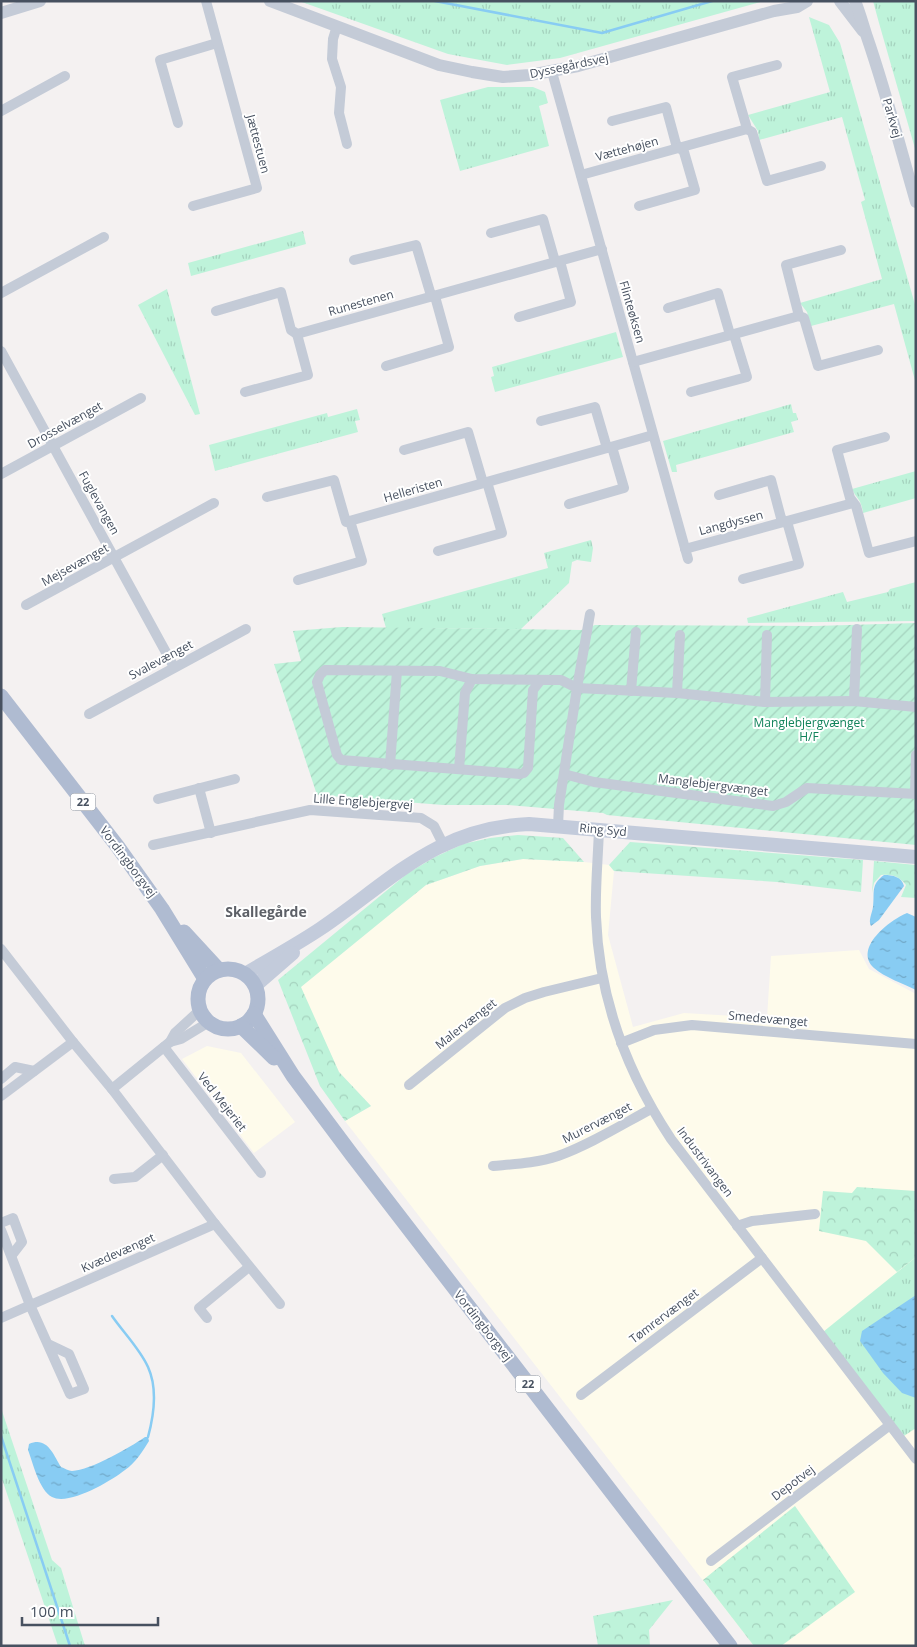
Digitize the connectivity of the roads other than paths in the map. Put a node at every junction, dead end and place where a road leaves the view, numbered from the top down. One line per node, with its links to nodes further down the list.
1 (40, 1): 9 (street)
2 (206, 1): 12 (street, Jættestuen)
3 (270, 1): 10 (street, Dyssegårdsvej)
4 (792, 1): 8 (street, Dyssegårdsvej)
5 (807, 1): 8 (street, Dyssegårdsvej)
6 (840, 1): 11 (street, Parkvej)
7 (855, 1): 11 (street, Parkvej)
8 (774, 11): 14 (street, Dyssegårdsvej)
9 (1, 13)
10 (337, 26): 14 (street, Dyssegårdsvej); 20 (street)
11 (866, 35): 24 (street, Parkvej)
12 (217, 44): 18 (street); 25 (street, Jættestuen)
13 (777, 65): 19 (street)
14 (552, 72): 23 (street, Flinteøksen)
15 (65, 76): 16 (street)
16 (1, 111)
17 (612, 121): 21 (street, Vættehøjen)
18 (178, 123)
19 (747, 129): 21 (street, Vættehøjen); 22 (street)
20 (347, 144)
21 (681, 148): 23 (street, Vættehøjen); 26 (street, Vættehøjen)
22 (821, 166)
23 (581, 175): 29 (street, Flinteøksen)
24 (916, 202)
25 (193, 206)
26 (639, 206)
27 (491, 233): 32 (street)
28 (104, 238): 33 (street)
29 (602, 249): 32 (street, Runestenen); 43 (street, Flinteøksen)
30 (841, 250): 37 (street)
31 (354, 260): 34 (street)
32 (557, 261): 34 (street, Runestenen); 38 (street)
33 (1, 293)
34 (433, 296): 39 (street, Runestenen); 44 (street)
35 (668, 308): 40 (street)
36 (216, 311): 39 (street)
37 (799, 316): 40 (street); 41 (street)
38 (519, 317)
39 (297, 334): 45 (street)
40 (733, 334): 43 (street); 46 (street)
41 (878, 350)
42 (1, 351): 51 (street, Fuglevangen)
43 (634, 362): 49 (street, Flinteøksen)
44 (386, 366)
45 (245, 392)
46 (692, 392)
47 (140, 398): 51 (street, Drosselvænget)
48 (541, 421): 52 (street)
49 (653, 435): 52 (street, Helleristen); 65 (street, Flinteøksen)
50 (885, 437): 59 (street)
51 (54, 447): 54 (street, Drosselvænget); 66 (street, Fuglevangen)
52 (610, 447): 55 (street, Helleristen); 60 (street)
53 (404, 450): 55 (street)
54 (1, 474)
55 (485, 483): 61 (street, Helleristen); 64 (street)
56 (719, 495): 62 (street, Langdyssen)
57 (267, 497): 61 (street)
58 (214, 503): 66 (street, Mejsevænget)
59 (853, 503): 62 (street, Langdyssen); 63 (street)
60 (569, 504)
61 (350, 521): 68 (street)
62 (784, 522): 65 (street, Langdyssen); 67 (street, Langdyssen)
63 (916, 541)
64 (438, 551)
65 (686, 554)
66 (114, 557): 69 (street, Mejsevænget); 76 (street, Fuglevangen)
67 (743, 579)
68 (298, 580)
69 (26, 605)
70 (590, 614): 80 (street)
71 (246, 629): 76 (street, Svalevænget)
72 (857, 629): 84 (street)
73 (636, 632): 81 (street)
74 (680, 635): 82 (street)
75 (767, 635): 85 (street)
76 (174, 667): 87 (street, Svalevænget)
77 (397, 671): 78 (street); 89 (street); 89 (street)
78 (472, 679): 79 (street); 90 (street)
79 (541, 680): 80 (street); 90 (street)
80 (577, 688): 81 (street); 91 (street)
81 (632, 691): 82 (street)
82 (677, 693): 85 (street)
83 (1, 696): 102 (main road, Vordingborgvej / 22)
84 (854, 701): 85 (street); 86 (street)
85 (765, 702)
86 (916, 707)
87 (89, 714)
88 (916, 756): 94 (street, Manglebjergvænget)
89 (390, 765): 90 (street)
90 (459, 769)
91 (564, 774): 94 (street, Manglebjergvænget); 96 (street)
92 (235, 778): 93 (street)
93 (199, 788): 95 (street); 98 (street)
94 (915, 794)
95 (158, 799)
96 (558, 826): 97 (main road, Ring Syd); 99 (main road, Ring Syd)
97 (599, 829): 101 (main road, Ring Syd); 107 (street, Industrivangen)
98 (211, 833): 99 (street, Lille Englebjergvej); 100 (street, Lille Englebjergvej)
99 (443, 844): 103 (main road, Ring Syd)
100 (153, 845)
101 (916, 857)
102 (162, 909): 105 (main road, Vordingborgvej / 22); 108 (main road, Vordingborgvej / 22)
103 (319, 929): 106 (main road, Ring Syd); 109 (main road, Ring Syd)
104 (1, 949): 113 (street)
105 (219, 970): 106 (main road); 108 (main road)
106 (245, 974): 109 (main road)
107 (602, 978): 114 (street, Industrivangen); 120 (street, Malervænget)
108 (205, 979): 111 (main road)
109 (255, 986): 110 (main road)
110 (254, 1014): 112 (main road); 118 (main road, Vordingborgvej / 22)
111 (204, 1016): 112 (main road); 115 (street); 115 (street)
112 (241, 1026): 118 (main road, Vordingborgvej / 22)
113 (73, 1042): 117 (street); 121 (street)
114 (621, 1043): 116 (street, Smedevænget); 123 (street, Industrivangen)
115 (167, 1044): 121 (street); 126 (street, Ved Mejeriet)
116 (916, 1044)
117 (34, 1071): 119 (street); 122 (street)
118 (293, 1076): 145 (main road, Vordingborgvej / 22)
119 (1, 1079)
120 (409, 1085)
121 (112, 1089): 124 (street)
122 (1, 1096)
123 (651, 1109): 125 (street, Murervænget); 131 (street, Industrivangen)
124 (162, 1156): 127 (street); 130 (street)
125 (494, 1166)
126 (261, 1173)
127 (114, 1179)
128 (815, 1214): 131 (street)
129 (1, 1223): 133 (street)
130 (215, 1224): 135 (street); 137 (street, Kvædevænget)
131 (737, 1226): 134 (street, Industrivangen)
132 (1, 1230): 133 (street)
133 (12, 1255): 137 (street)
134 (762, 1258): 141 (street, Tømrervænget); 142 (street, Industrivangen)
135 (249, 1267): 136 (street); 139 (street)
136 (280, 1304)
137 (30, 1305): 138 (street, Kvædevænget); 140 (street)
138 (1, 1318)
139 (206, 1318)
140 (48, 1344): 140 (street)
141 (581, 1394)
142 (890, 1425): 143 (street, Industrivangen); 144 (street, Depotvej)
143 (916, 1459)
144 (711, 1561)
145 (730, 1646)

